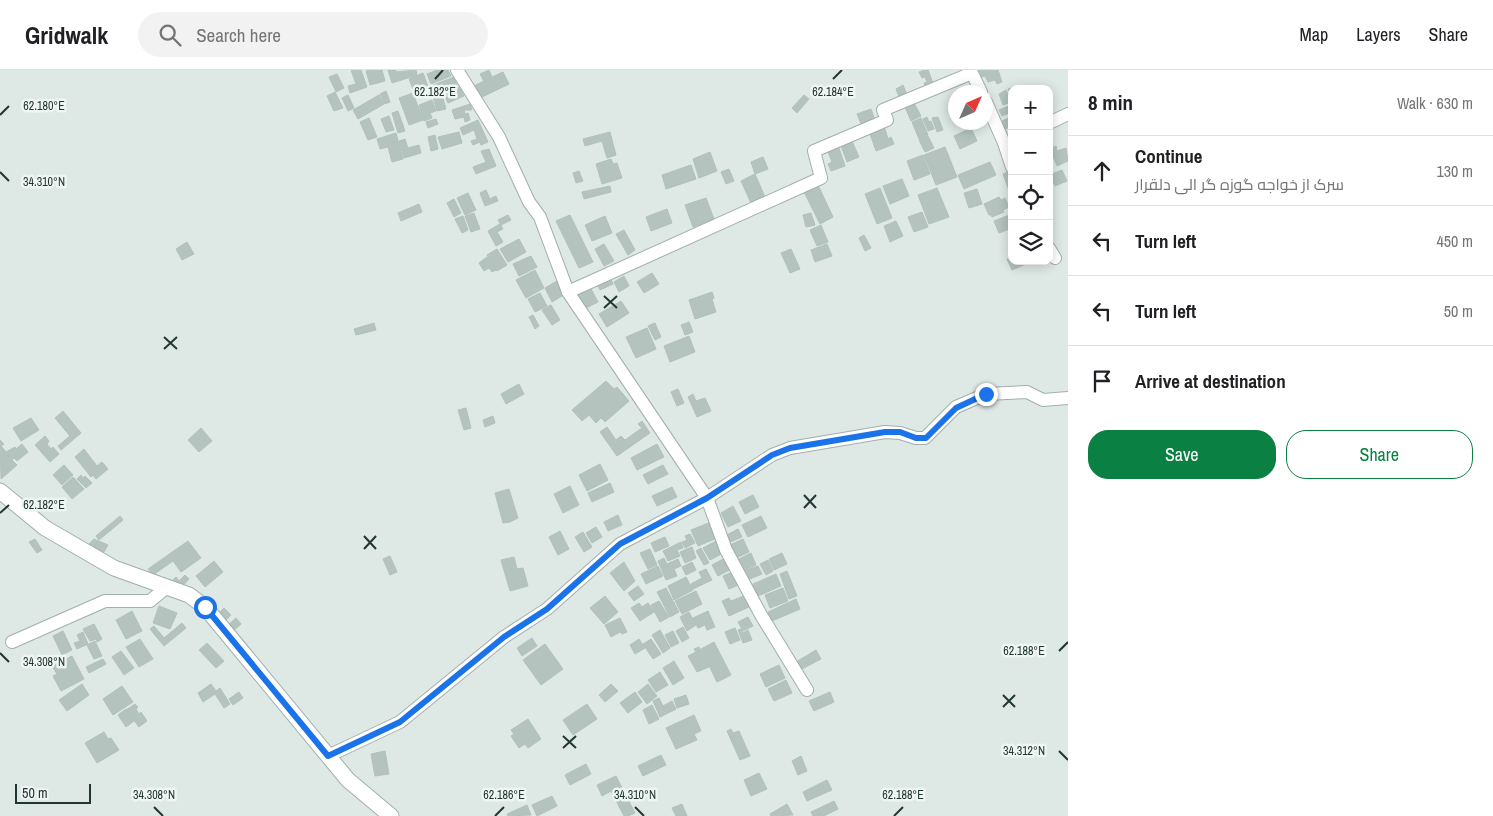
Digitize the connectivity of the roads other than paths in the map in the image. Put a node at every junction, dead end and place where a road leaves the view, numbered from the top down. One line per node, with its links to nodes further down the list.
1 (456, 70): 7 (street)
2 (978, 85): 7 (street)
3 (993, 114): 6 (street)
4 (1068, 114): 5 (street)
5 (1053, 120)
6 (1008, 141)
7 (568, 292): 10 (street)
8 (1068, 398): 10 (street)
9 (0, 491): 11 (street)
10 (707, 498): 13 (street); 14 (street)
11 (168, 587): 12 (street); 14 (street)
12 (12, 642)
13 (806, 690)
14 (328, 756): 15 (street)
15 (391, 816)

